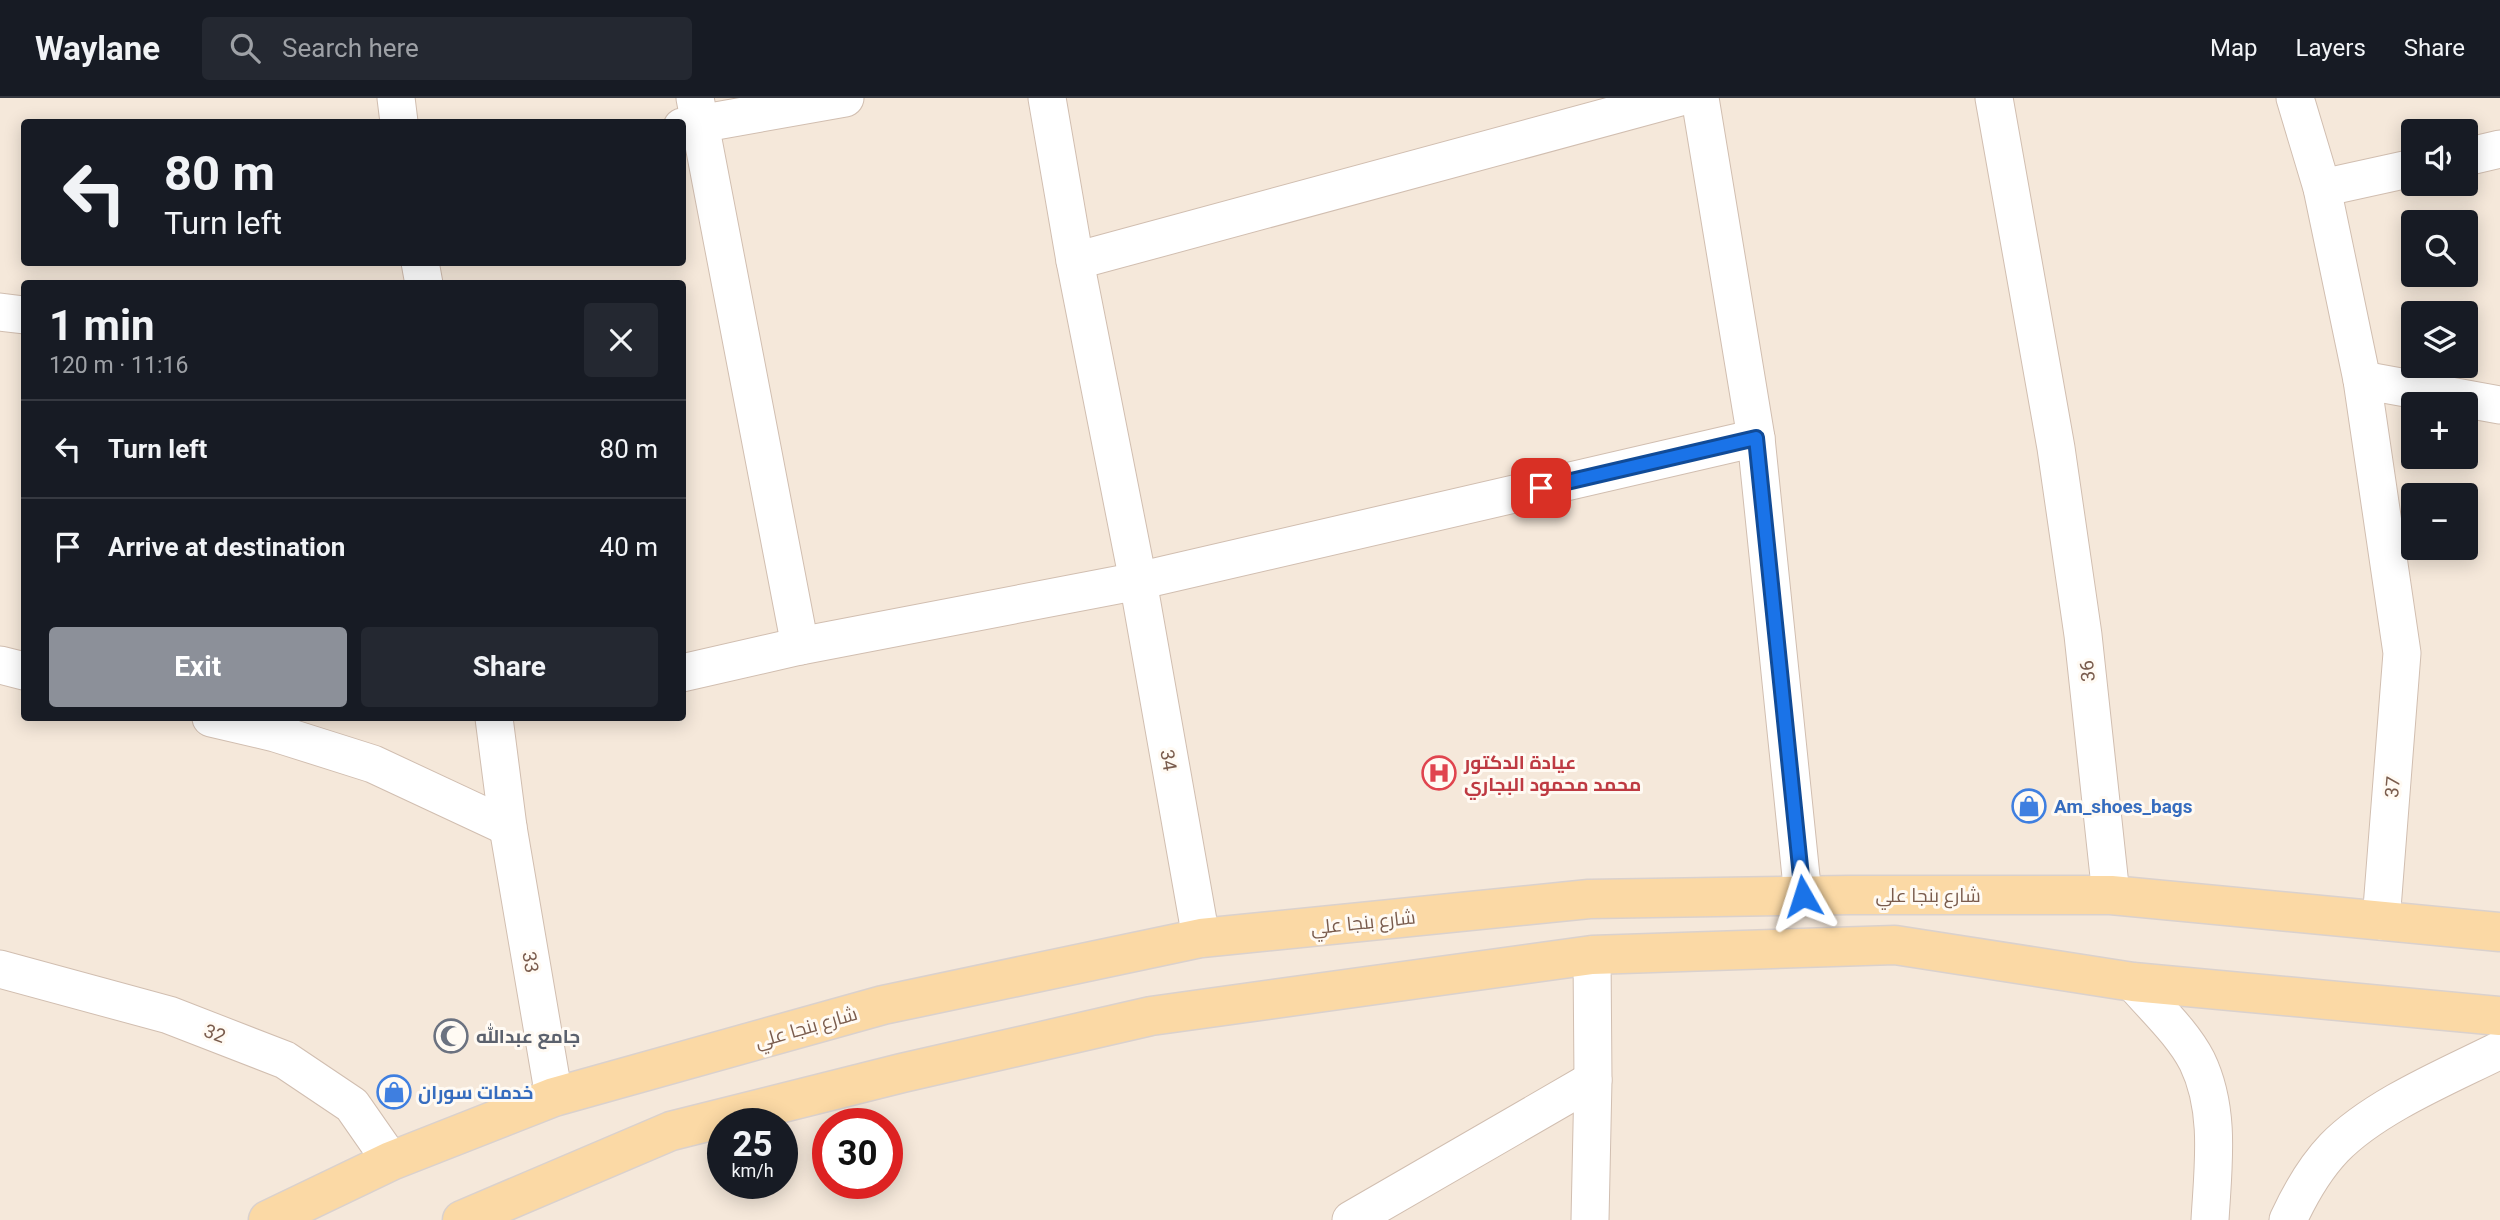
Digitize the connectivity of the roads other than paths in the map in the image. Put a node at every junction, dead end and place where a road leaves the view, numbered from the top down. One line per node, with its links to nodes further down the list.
1 (396, 98): 9 (street)
2 (845, 98): 8 (street)
3 (1047, 98): 14 (street, 34)
4 (1677, 98): 14 (street)
5 (1700, 98): 19 (street)
6 (1994, 98): 28 (street, 36)
7 (2295, 98): 13 (street, 37)
8 (693, 117): 21 (street)
9 (399, 119)
10 (2500, 149): 11 (street)
11 (2478, 154)
12 (2401, 171): 13 (street)
13 (2322, 188): 17 (street, 37)
14 (1075, 261): 20 (street, 34)
15 (0, 312): 16 (street)
16 (21, 315)
17 (2362, 380): 18 (street); 30 (street, 37)
18 (2500, 405)
19 (1756, 438): 20 (street); 29 (street)
20 (1138, 582): 21 (street); 32 (street, 34)
21 (800, 646): 24 (street)
22 (0, 665): 23 (street)
23 (21, 670)
24 (686, 672)
25 (224, 721): 27 (street)
26 (494, 721): 27 (street, 33)
27 (508, 827): 39 (street, 33)
28 (2111, 895): 29 (main road, شارع بنجا علي); 30 (main road, شارع بنجا علي)
29 (1803, 896): 32 (main road, شارع بنجا علي)
30 (2381, 921): 31 (main road, شارع بنجا علي)
31 (2500, 932)
32 (1201, 938): 39 (main road, شارع بنجا علي)
33 (1592, 955): 35 (main road); 38 (street); 42 (main road)
34 (0, 969): 40 (street, 32)
35 (2133, 982): 36 (main road); 45 (street)
36 (2500, 1016)
37 (2500, 1050): 46 (street)
38 (1593, 1080): 43 (street); 44 (street)
39 (554, 1097): 40 (main road, شارع بنجا علي)
40 (391, 1161): 41 (main road, شارع بنجا علي)
41 (268, 1220)
42 (462, 1220)
43 (1351, 1220)
44 (1590, 1220)
45 (2210, 1220)
46 (2288, 1220)

